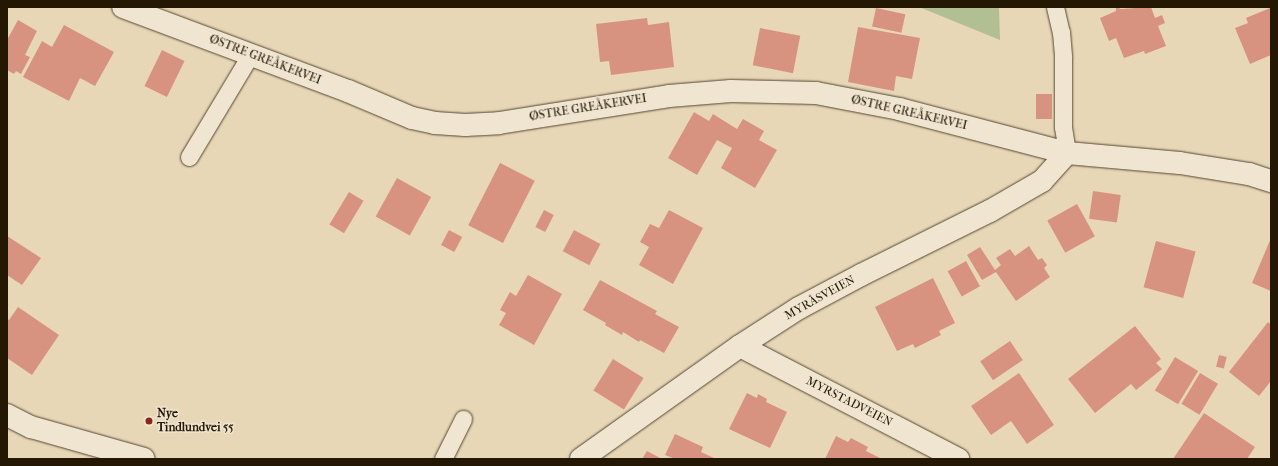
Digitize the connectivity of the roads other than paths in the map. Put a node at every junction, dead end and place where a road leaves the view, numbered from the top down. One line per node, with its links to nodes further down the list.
1 (123, 7): 3 (street, ØSTRE GREÅKERVEI)
2 (1055, 7): 4 (lane)
3 (251, 54): 4 (street, ØSTRE GREÅKERVEI); 5 (lane)
4 (1067, 154): 6 (street, ØSTRE GREÅKERVEI); 7 (street, MYRÅSVEIEN)
5 (189, 157)
6 (1271, 181)
7 (740, 346): 13 (street, MYRÅSVEIEN); 14 (street, MYRSTADVEIEN)
8 (7, 415): 10 (street)
9 (463, 419): 12 (lane)
10 (97, 453): 11 (street)
11 (144, 459)
12 (443, 459)
13 (581, 459)
14 (958, 459)

